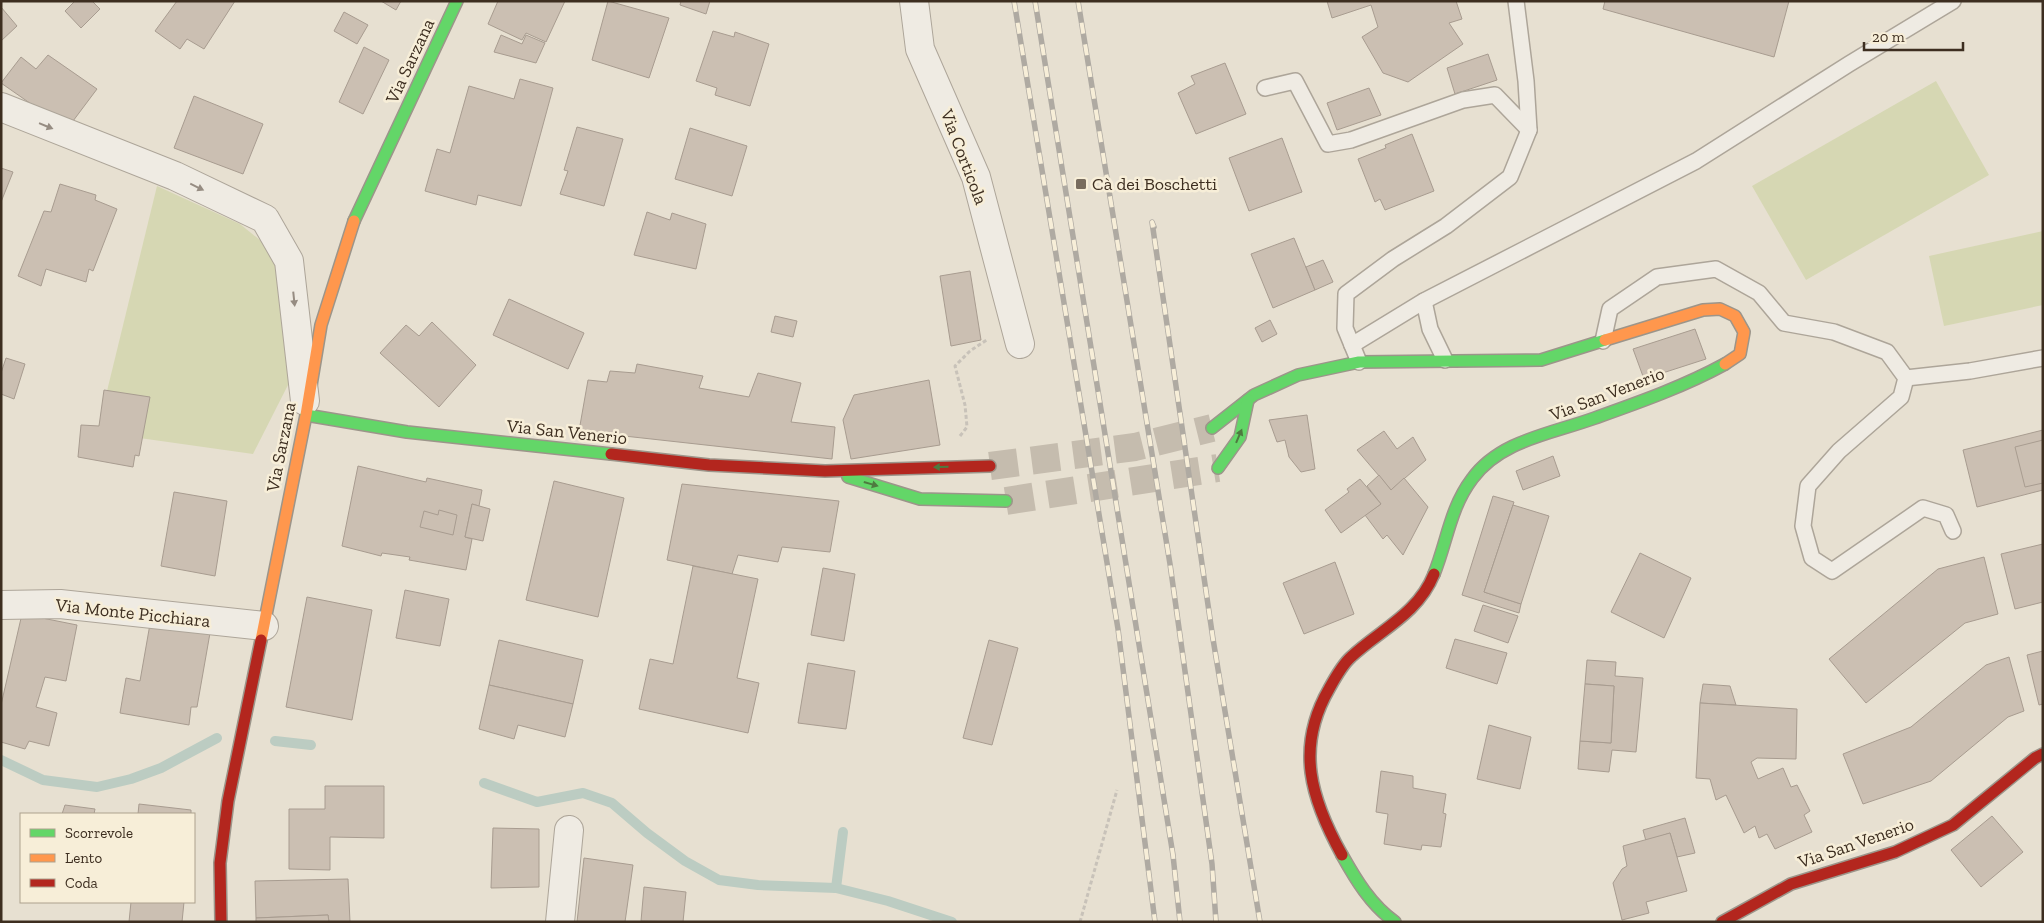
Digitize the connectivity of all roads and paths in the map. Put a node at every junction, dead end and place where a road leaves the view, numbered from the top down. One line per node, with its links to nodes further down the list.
1 (457, 1): 17 (street, Via Sarzana)
2 (914, 1): 9 (street, Via Corticola)
3 (1516, 1): 7 (lane)
4 (1953, 1): 8 (lane)
5 (1266, 88): 7 (lane)
6 (1, 107): 17 (street, one-way to 17)
7 (1529, 130): 11 (lane)
8 (1424, 300): 11 (lane); 13 (lane)
9 (1018, 335): 20 (path)
10 (1603, 341): 13 (street, Via San Venerio); 15 (lane); 33 (street, Via San Venerio)
11 (1352, 346): 14 (lane)
12 (2043, 358): 15 (lane)
13 (1445, 360): 14 (street, Via San Venerio)
14 (1359, 362): 16 (street, Via San Venerio)
15 (1906, 378): 24 (lane)
16 (1248, 400): 18 (street, Via San Venerio); 21 (street, one-way to 16)
17 (306, 415): 22 (street, Via San Venerio); 26 (street, Via Sarzana)
18 (1212, 428)
19 (990, 466): 20 (street, Via San Venerio, one-way to 20)
20 (931, 468): 22 (street, Via San Venerio)
21 (1218, 468)
22 (824, 471): 23 (street, Via San Venerio, one-way to 23)
23 (1006, 501)
24 (1953, 531)
25 (1, 605): 26 (street, Via Monte Picchiara)
26 (264, 626): 30 (street, Via Sarzana)
27 (2043, 754): 34 (street, Via San Venerio)
28 (1117, 790): 32 (path)
29 (569, 830): 31 (street)
30 (221, 922)
31 (560, 922)
32 (1080, 922)
33 (1395, 922)
34 (1722, 922)

